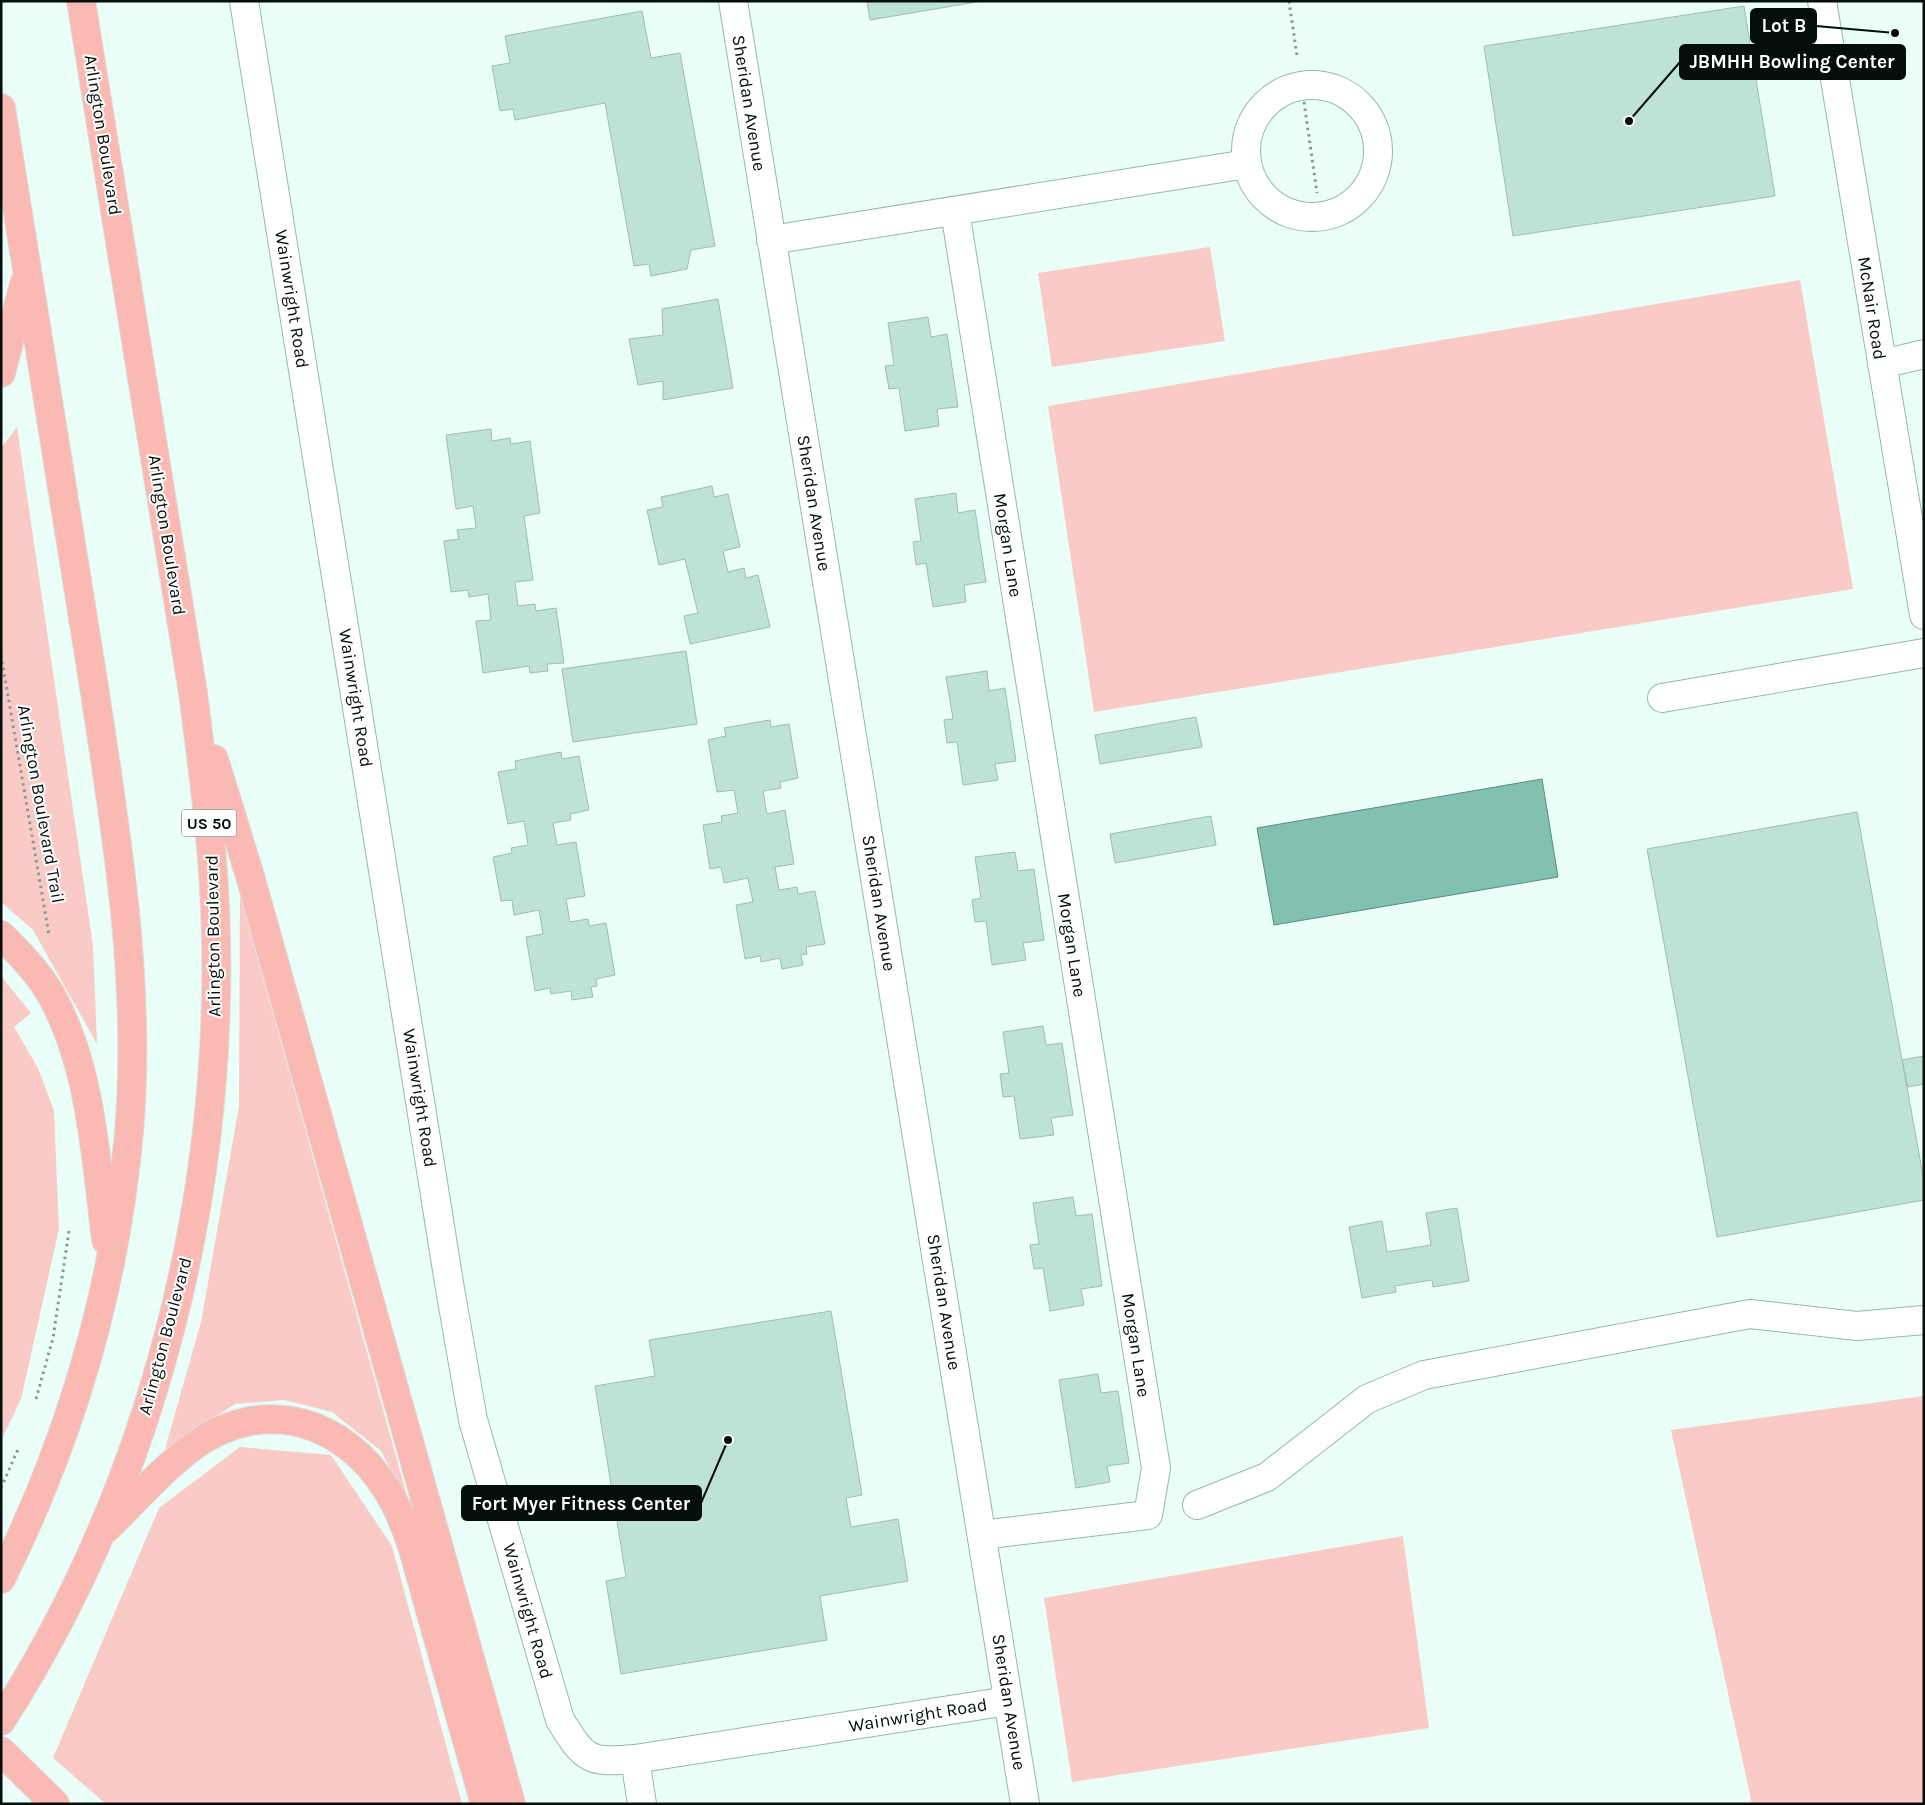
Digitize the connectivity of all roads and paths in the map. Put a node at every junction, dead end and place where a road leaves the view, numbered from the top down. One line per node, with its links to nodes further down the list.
1 (81, 1): 21 (highway, Arlington Boulevard / US 50)
2 (244, 1): 38 (street, Wainwright Road)
3 (733, 1): 12 (street, Sheridan Avenue)
4 (1289, 1): 6 (path)
5 (1822, 1): 15 (street, McNair Road)
6 (1298, 56)
7 (1304, 102): 10 (path)
8 (1, 108): 13 (highway)
9 (1247, 164): 9 (street); 11 (street)
10 (1317, 193)
11 (955, 210): 12 (street); 33 (street, Morgan Lane)
12 (771, 240): 33 (street, Sheridan Avenue)
13 (26, 272): 16 (highway); 26 (highway)
14 (1924, 354): 15 (street)
15 (1882, 364): 17 (street, McNair Road)
16 (1, 373)
17 (1918, 543): 18 (street, McNair Road)
18 (1924, 615)
19 (1924, 653): 22 (street)
20 (1, 655): 24 (path, Arlington Boulevard Trail)
21 (192, 693): 32 (highway, Arlington Boulevard / US 50); 41 (highway)
22 (1662, 698)
23 (1, 935): 26 (highway)
24 (50, 937)
25 (70, 1225): 28 (path)
26 (110, 1270): 34 (highway)
27 (1924, 1320): 31 (street)
28 (35, 1404)
29 (22, 1439): 30 (path)
30 (1, 1488)
31 (1197, 1505)
32 (100, 1534): 36 (highway, Arlington Boulevard / US 50); 40 (highway)
33 (982, 1535): 35 (street, Sheridan Avenue)
34 (1, 1579)
35 (1008, 1700): 38 (street, Wainwright Road); 43 (street, Sheridan Avenue)
36 (1, 1721)
37 (1, 1751): 39 (highway)
38 (635, 1759): 42 (street)
39 (56, 1804)
40 (485, 1804)
41 (511, 1804)
42 (642, 1804)
43 (1025, 1804)

